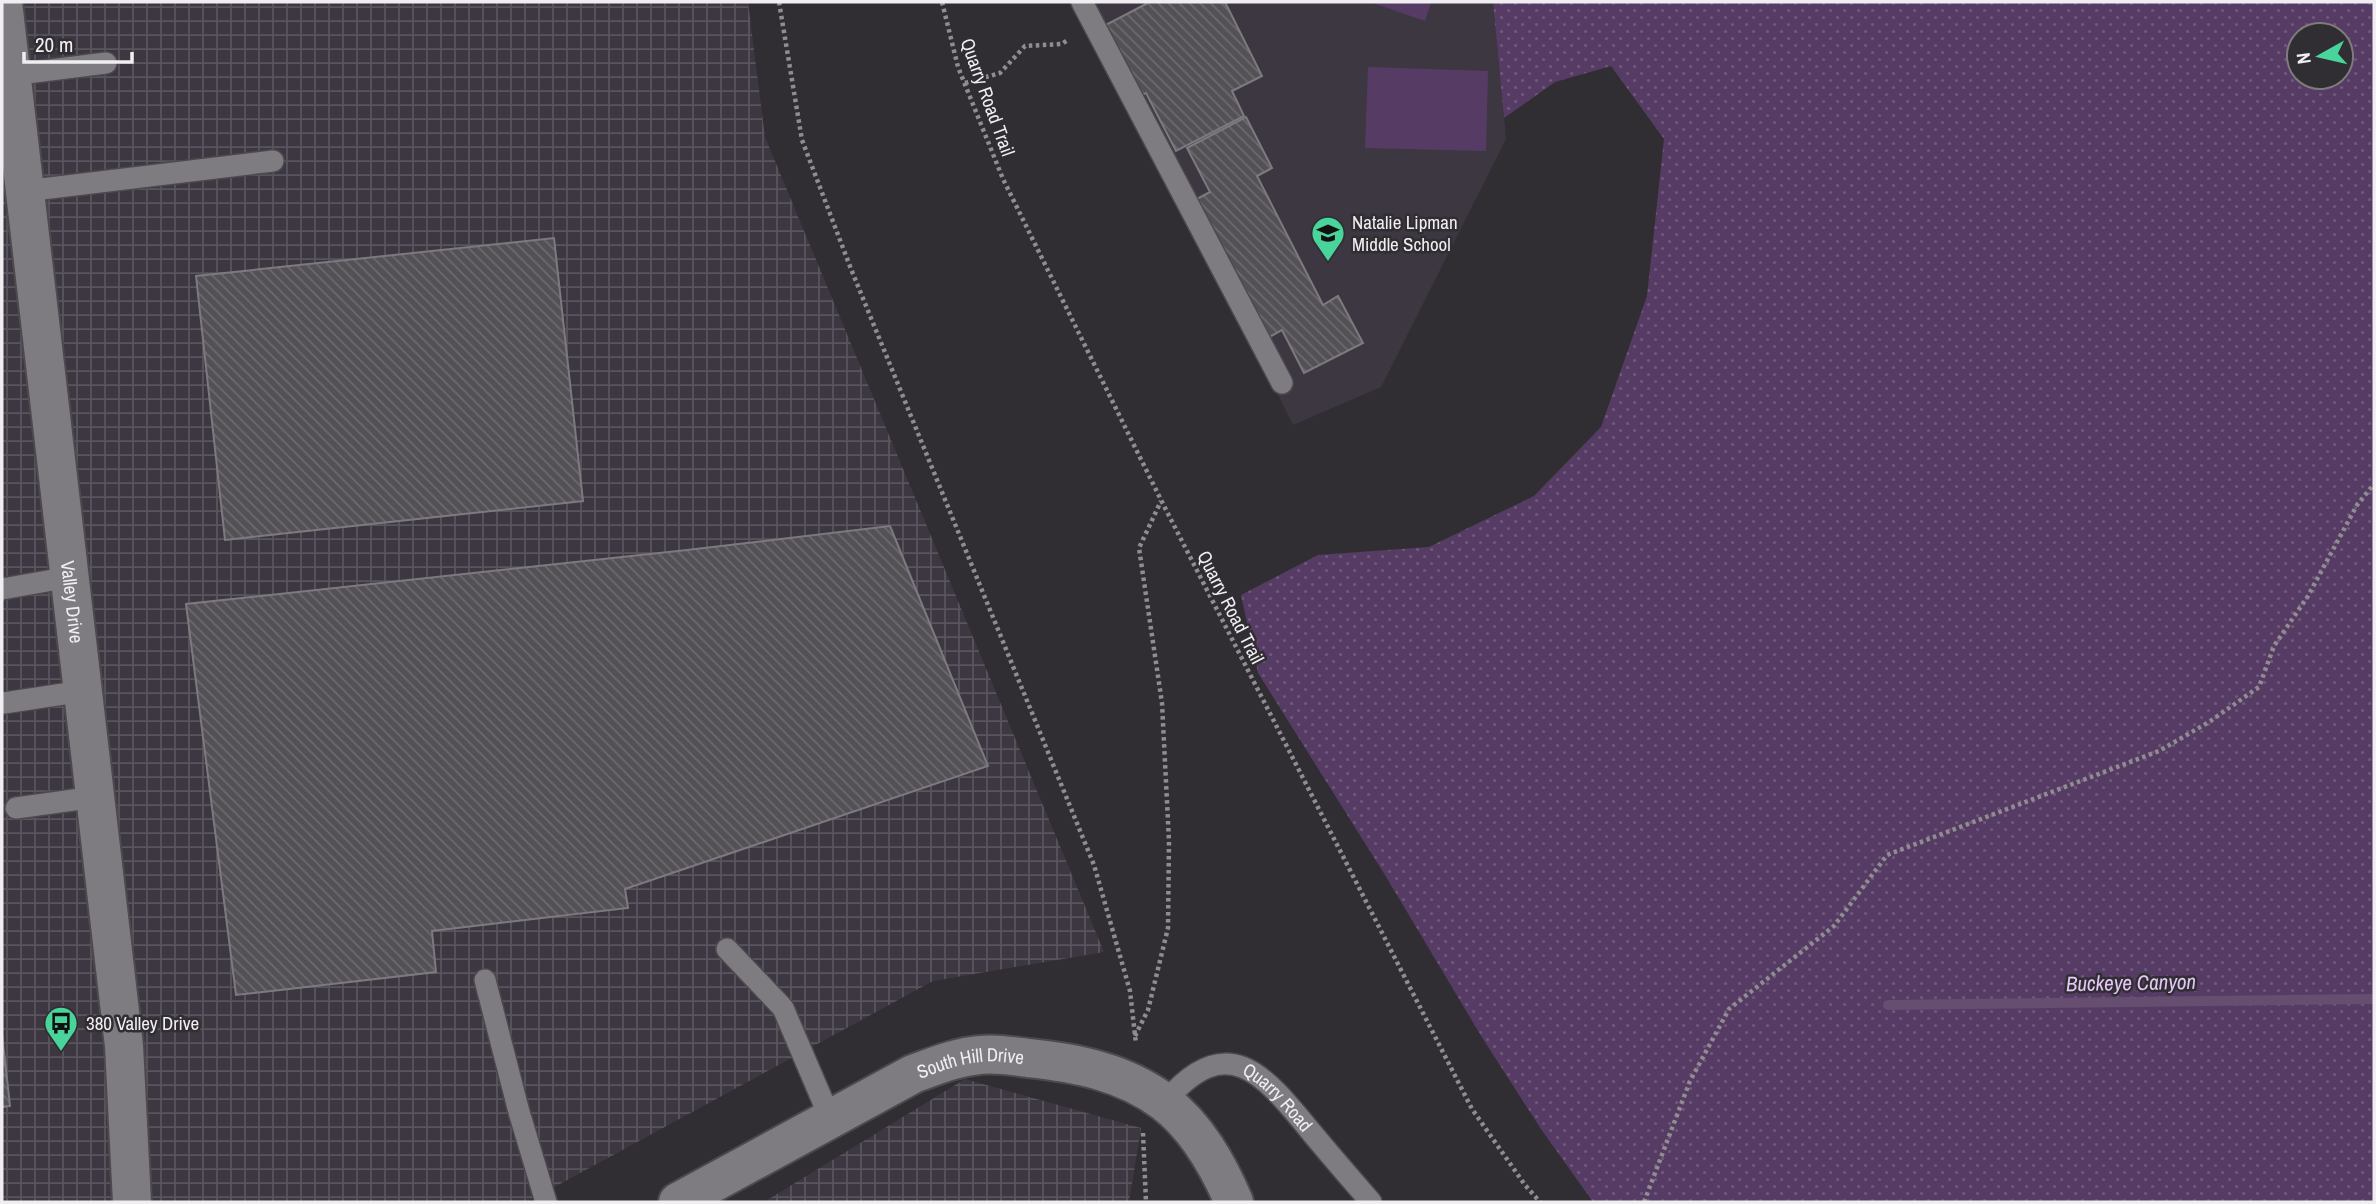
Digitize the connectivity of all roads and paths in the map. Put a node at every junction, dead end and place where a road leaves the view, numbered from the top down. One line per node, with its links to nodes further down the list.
1 (779, 2): 22 (path)
2 (942, 2): 8 (path, Quarry Road Trail)
3 (1082, 2): 5 (lane)
4 (3, 9): 7 (main road, Valley Drive)
5 (1094, 23): 8 (path); 11 (lane)
6 (106, 63): 7 (lane)
7 (12, 75): 10 (main road, Valley Drive)
8 (965, 83): 13 (path, Quarry Road Trail)
9 (273, 161): 10 (lane)
10 (25, 191): 14 (main road, Valley Drive)
11 (1282, 383)
12 (2374, 484): 32 (path)
13 (1161, 500): 22 (path); 31 (path, Quarry Road Trail)
14 (70, 578): 15 (lane); 16 (main road, Valley Drive)
15 (2, 589)
16 (83, 691): 17 (lane); 18 (main road, Valley Drive)
17 (4, 703)
18 (95, 797): 19 (lane); 25 (main road, Valley Drive)
19 (16, 808)
20 (727, 949): 24 (lane)
21 (485, 980): 26 (lane)
22 (1135, 1036): 23 (path); 23 (path)
23 (1140, 1088): 24 (main road, South Hill Drive); 28 (path); 29 (main road); 30 (lane, Quarry Road)
24 (830, 1118): 27 (main road, South Hill Drive)
25 (132, 1202)
26 (546, 1202)
27 (678, 1202)
28 (1146, 1202)
29 (1234, 1202)
30 (1371, 1202)
31 (1540, 1202)
32 (1644, 1202)

